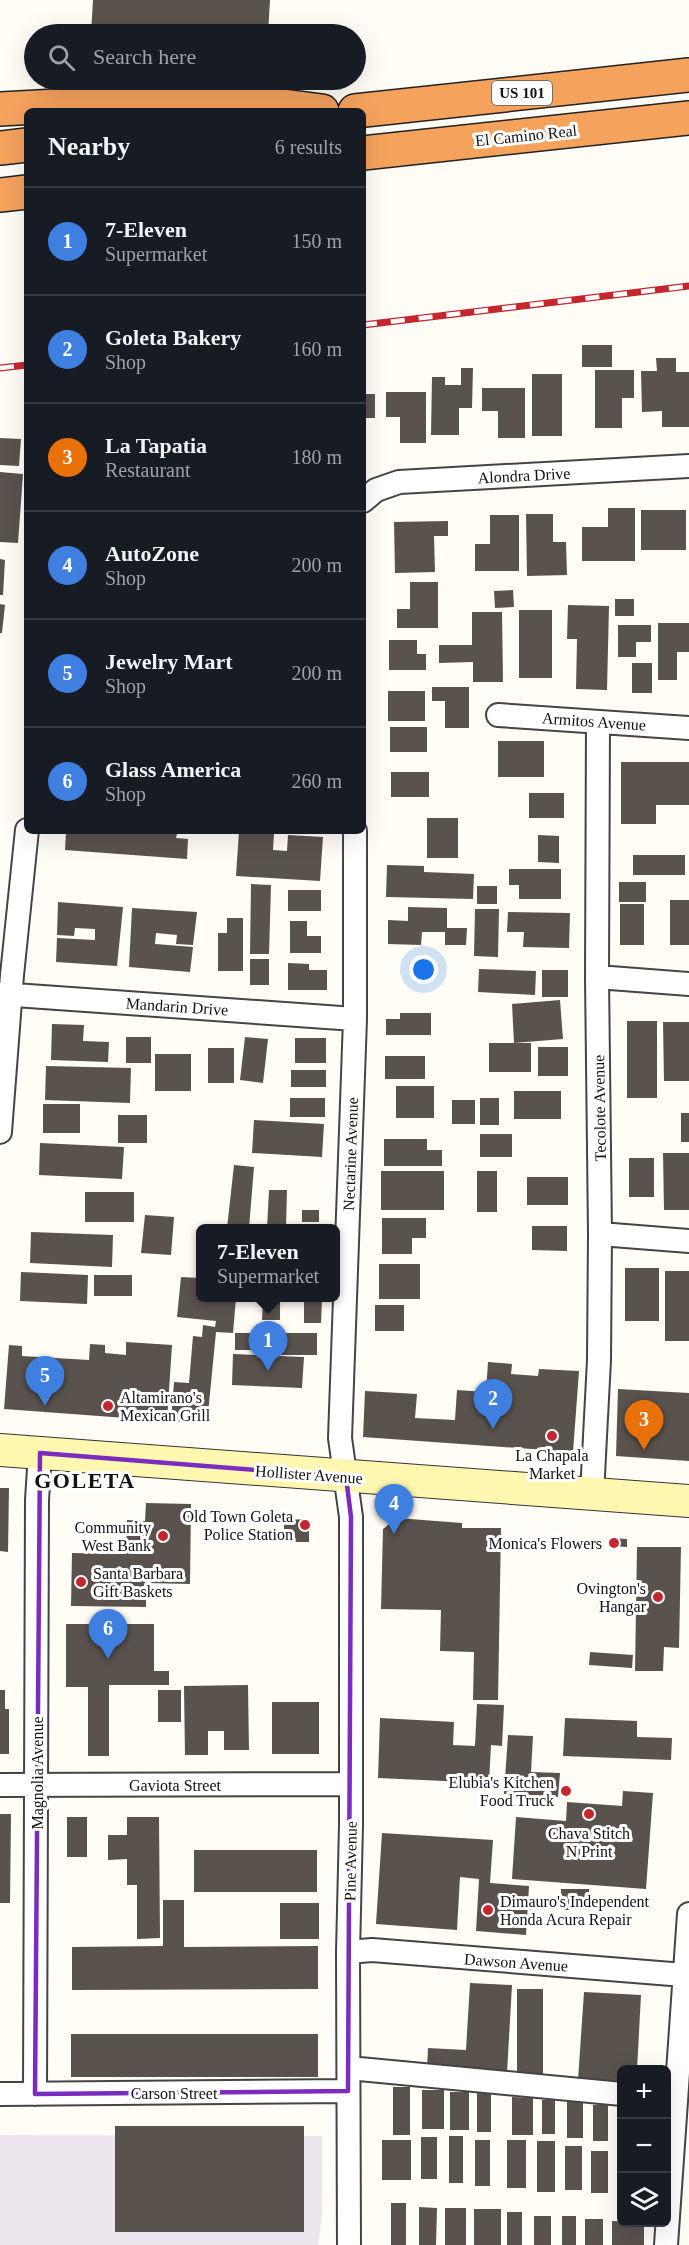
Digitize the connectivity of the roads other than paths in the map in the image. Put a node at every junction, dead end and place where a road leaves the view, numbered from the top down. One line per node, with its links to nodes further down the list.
1 (689, 75): 4 (highway, US 101)
2 (298, 108): 3 (highway)
3 (0, 109)
4 (366, 110)
5 (689, 118): 8 (highway, El Camino Real)
6 (24, 145): 7 (highway)
7 (0, 148)
8 (366, 153)
9 (24, 192): 10 (highway)
10 (0, 195)
11 (689, 466): 12 (street, Alondra Drive)
12 (366, 498)
13 (498, 715): 14 (street, Armitos Avenue)
14 (598, 722): 15 (street, Armitos Avenue); 18 (street, Tecolote Avenue)
15 (689, 728)
16 (26, 834): 20 (street)
17 (354, 834): 21 (street, Nectarine Avenue)
18 (597, 978): 19 (street); 23 (street, Tecolote Avenue)
19 (689, 984)
20 (6, 994): 21 (street, Mandarin Drive); 22 (street)
21 (354, 1019): 27 (street, Nectarine Avenue)
22 (0, 1132)
23 (600, 1234): 24 (street); 28 (street, Tecolote Avenue)
24 (689, 1241)
25 (0, 1450): 26 (main road, Hollister Avenue)
26 (40, 1453): 27 (main road, Hollister Avenue); 32 (street, Magnolia Avenue)
27 (346, 1477): 28 (main road, Hollister Avenue); 30 (street, Pine Avenue)
28 (592, 1494): 29 (main road, Hollister Avenue)
29 (689, 1502)
30 (350, 1784): 32 (street, Gaviota Street); 34 (street, Pine Avenue)
31 (0, 1785): 32 (street, Gaviota Street)
32 (37, 1785): 39 (street, Magnolia Avenue)
33 (689, 1914): 35 (street)
34 (348, 1953): 35 (street, Dawson Avenue); 36 (street, Pine Avenue)
35 (684, 1975): 41 (street)
36 (349, 2068): 37 (street, Pine Avenue); 40 (street)
37 (348, 2091): 39 (street, Carson Street); 43 (street, Pine Avenue)
38 (0, 2094): 39 (street, Carson Street)
39 (35, 2094)
40 (617, 2094)
41 (671, 2098)
42 (670, 2119): 44 (street)
43 (349, 2245)
44 (666, 2245)

